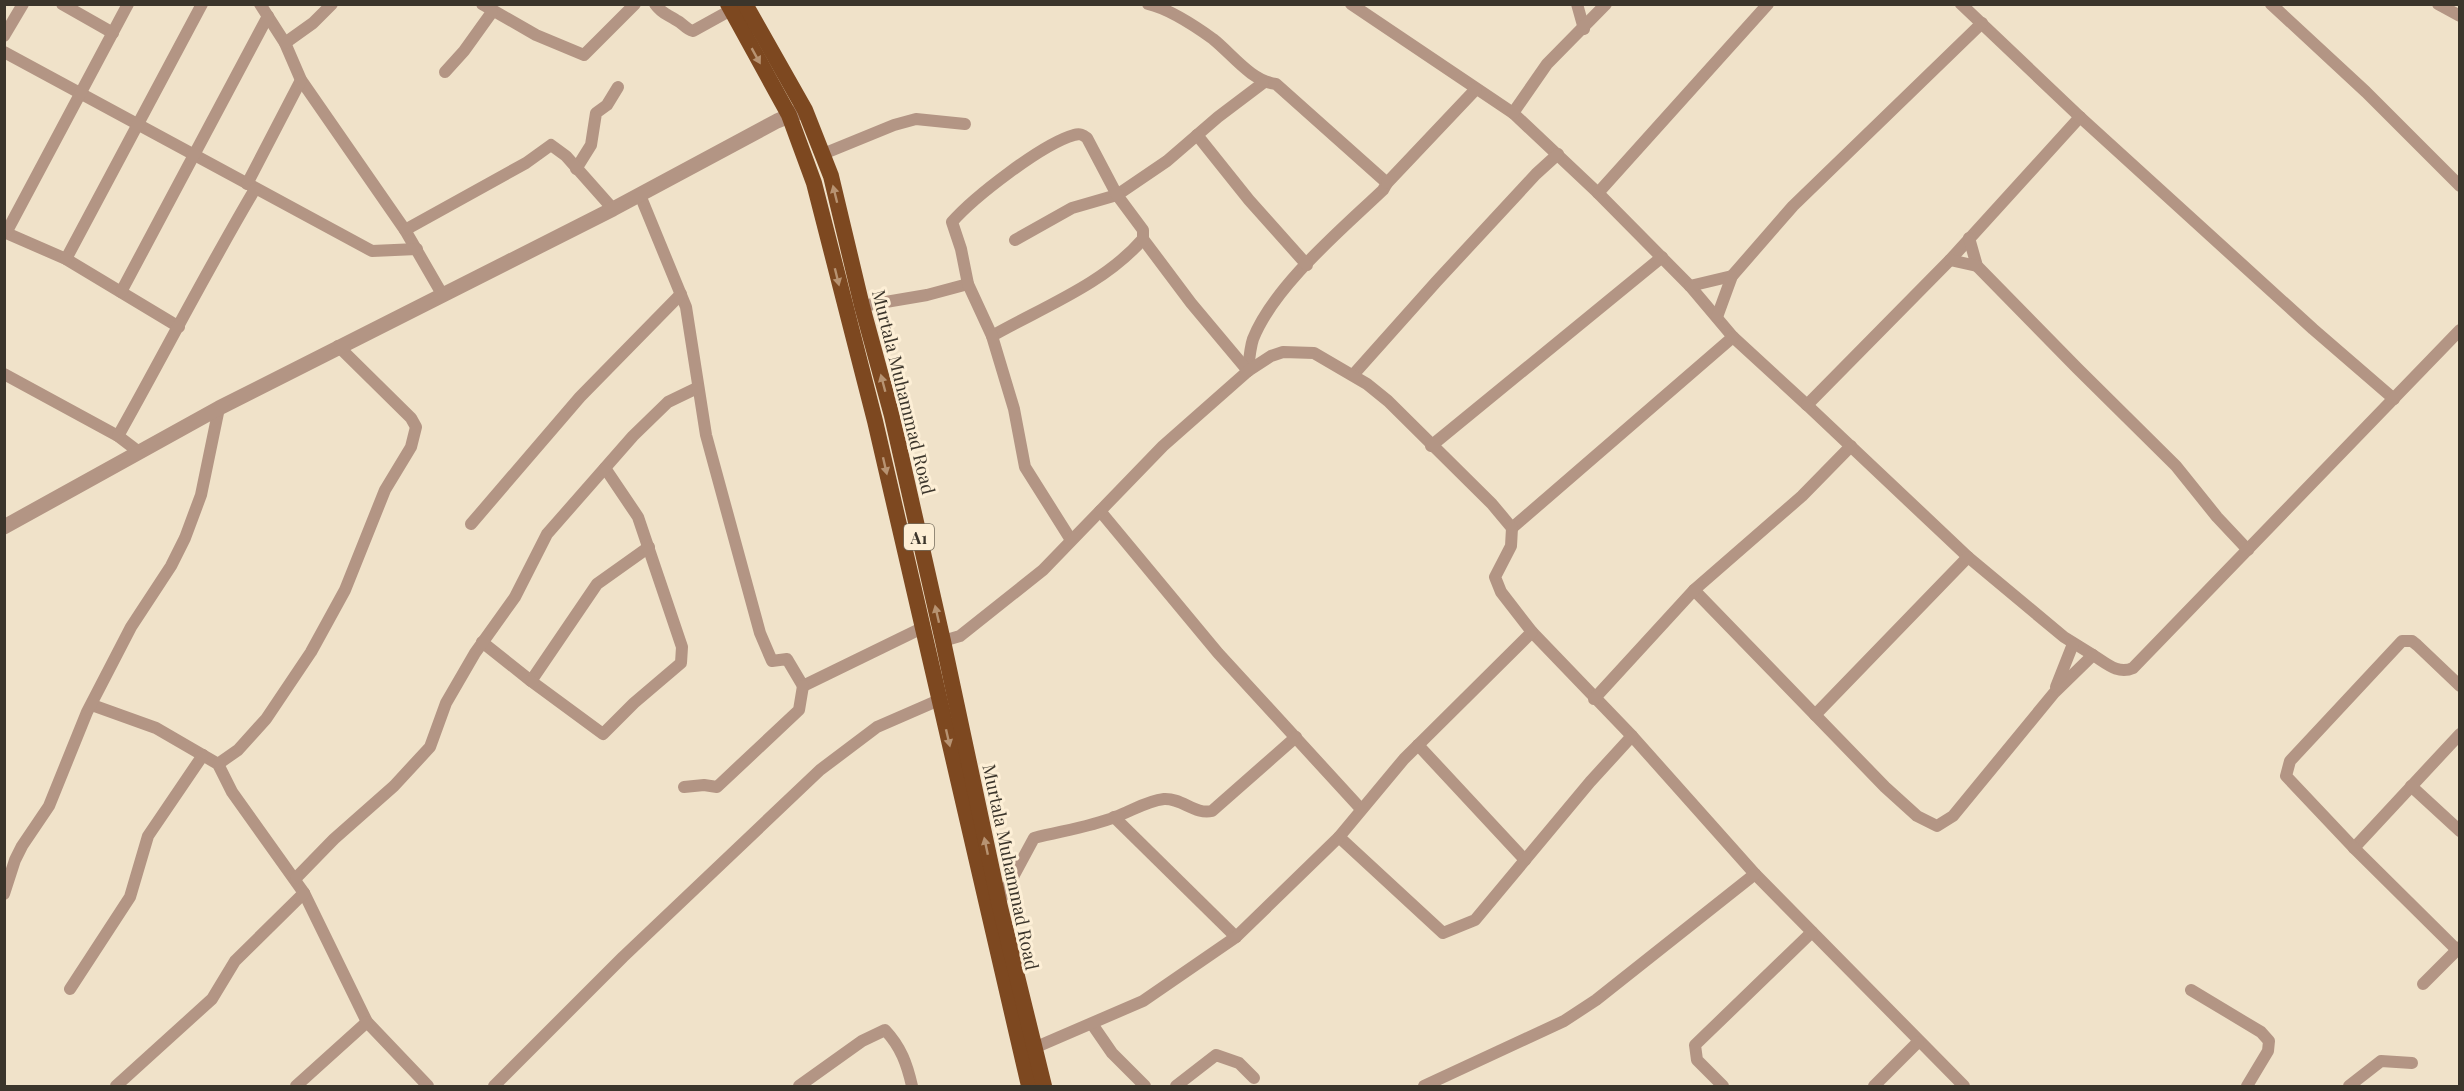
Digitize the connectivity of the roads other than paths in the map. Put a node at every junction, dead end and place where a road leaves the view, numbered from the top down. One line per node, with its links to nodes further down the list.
1 (23, 4): 25 (street)
2 (62, 4): 24 (street)
3 (128, 4): 24 (street)
4 (202, 4): 37 (street)
5 (260, 4): 20 (street)
6 (332, 4): 26 (street)
7 (482, 4): 19 (street)
8 (635, 4): 19 (street)
9 (655, 4): 18 (street)
10 (1148, 4): 30 (street)
11 (1351, 4): 32 (street)
12 (1577, 4): 23 (street)
13 (1606, 4): 23 (street)
14 (1768, 4): 47 (street)
15 (1961, 4): 22 (street)
16 (2271, 4): 45 (street)
17 (2438, 4): 21 (street)
18 (734, 6): 34 (highway, Murtala Muhammad Road / A1)
19 (492, 12): 28 (street)
20 (268, 16): 26 (street); 40 (street)
21 (2460, 16)
22 (1982, 23): 36 (street); 62 (street)
23 (1584, 29): 35 (street)
24 (113, 33): 33 (street)
25 (4, 36)
26 (285, 43): 29 (street)
27 (4, 52): 33 (street)
28 (445, 72)
29 (301, 80): 46 (street); 51 (street)
30 (1263, 82): 39 (street); 44 (street)
31 (618, 87): 43 (street)
32 (1476, 89): 35 (street); 44 (street)
33 (80, 94): 37 (street); 52 (street)
34 (797, 113): 41 (highway, Murtala Muhammad Road / A1); 48 (street); 83 (highway, Murtala Muhammad Road / A1, one-way to 83)
35 (1513, 113): 42 (street)
36 (2080, 117): 54 (street); 79 (street)
37 (137, 124): 40 (street); 58 (street)
38 (965, 124): 41 (street)
39 (1197, 135): 49 (street); 60 (street)
40 (195, 154): 46 (street); 65 (street)
41 (823, 154): 68 (highway, Murtala Muhammad Road / A1, one-way to 41)
42 (1558, 154): 47 (street); 77 (street)
43 (576, 169): 50 (street); 51 (street)
44 (1387, 183): 60 (street)
45 (2460, 186)
46 (251, 187): 56 (street); 70 (street)
47 (1598, 193): 57 (street)
48 (640, 195): 50 (street); 67 (street)
49 (1118, 195): 53 (street); 55 (street); 63 (street)
50 (613, 209): 66 (street)
51 (405, 230): 56 (street)
52 (5, 233): 58 (street)
53 (1143, 238): 72 (street); 75 (street)
54 (1969, 238): 59 (street); 61 (street)
55 (1014, 240)
56 (417, 249): 66 (street)
57 (1662, 257): 64 (street); 85 (street)
58 (66, 259): 65 (street)
59 (1950, 260): 61 (street); 80 (street)
60 (1307, 265): 75 (street)
61 (1977, 266): 96 (street)
62 (1732, 276): 64 (street); 69 (street)
63 (968, 284): 68 (street); 72 (street)
64 (1690, 286): 69 (street)
65 (121, 292): 70 (street)
66 (442, 294): 74 (street)
67 (681, 294): 78 (street); 90 (street)
68 (862, 306): 82 (highway, Murtala Muhammad Road / A1, one-way to 68)
69 (1717, 317): 73 (street)
70 (179, 327): 84 (street)
71 (2460, 330): 79 (street)
72 (992, 336): 93 (street)
73 (1733, 338): 80 (street); 92 (street)
74 (338, 346): 81 (street); 119 (street)
75 (1248, 371): 77 (street); 89 (street)
76 (4, 374): 84 (street)
77 (1353, 375): 85 (street)
78 (697, 388): 88 (street); 107 (street)
79 (2394, 399): 96 (street)
80 (1807, 405): 86 (street)
81 (219, 408): 87 (street); 112 (street)
82 (892, 416): 83 (highway); 95 (highway, Murtala Muhammad Road / A1)
83 (874, 421): 97 (highway, Murtala Muhammad Road / A1, one-way to 97)
84 (118, 436): 87 (street)
85 (1431, 446): 92 (street)
86 (1851, 446): 98 (street); 99 (street)
87 (140, 452): 91 (street)
88 (605, 468): 94 (street); 103 (street)
89 (1100, 511): 93 (street); 116 (street)
90 (471, 524)
91 (4, 527)
92 (1512, 528): 101 (street)
93 (1071, 540): 102 (street)
94 (649, 547): 106 (street); 106 (street)
95 (922, 547): 97 (highway); 102 (highway, Murtala Muhammad Road / A1, one-way to 95)
96 (2248, 550): 105 (street)
97 (905, 551): 100 (highway, Murtala Muhammad Road / A1)
98 (1968, 557): 104 (street); 113 (street)
99 (1694, 590): 110 (street); 113 (street)
100 (922, 628): 107 (street); 111 (highway, Murtala Muhammad Road / A1)
101 (1532, 632): 110 (street); 117 (street)
102 (943, 641): 132 (highway, Murtala Muhammad Road / A1, one-way to 102)
103 (482, 642): 106 (street); 129 (street)
104 (2073, 644): 105 (street); 109 (street)
105 (2093, 656): 109 (street)
106 (531, 681)
107 (803, 686): 121 (street)
108 (2460, 687): 126 (street)
109 (2054, 693): 113 (street)
110 (1594, 699): 115 (street)
111 (939, 700): 139 (highway, Murtala Muhammad Road / A1, one-way to 139); 150 (street)
112 (92, 705): 118 (street); 131 (street)
113 (1815, 715)
114 (2460, 734): 120 (street)
115 (1632, 736): 127 (street); 128 (street)
116 (1296, 737): 122 (street); 123 (street)
117 (1418, 745): 122 (street); 127 (street)
118 (203, 755): 119 (street); 137 (street)
119 (218, 764): 129 (street)
120 (2411, 786): 124 (street); 126 (street)
121 (684, 787)
122 (1361, 809): 125 (street)
123 (1114, 817): 132 (street); 134 (street)
124 (2460, 831)
125 (1339, 837): 127 (street); 134 (street)
126 (2354, 848): 135 (street)
127 (1525, 860)
128 (1755, 874): 133 (street); 146 (street)
129 (296, 878): 130 (street)
130 (304, 892): 140 (street); 147 (street)
131 (4, 894)
132 (999, 903): 139 (highway, Murtala Muhammad Road / A1)
133 (1812, 932): 142 (street); 158 (street)
134 (1236, 937): 141 (street)
135 (2458, 949): 136 (street)
136 (2423, 984)
137 (70, 989)
138 (2191, 990): 161 (street)
139 (1016, 1005): 143 (highway, Murtala Muhammad Road / A1); 153 (highway, Murtala Muhammad Road / A1)
140 (367, 1022): 148 (street); 149 (street)
141 (1092, 1024): 143 (street); 155 (street)
142 (1918, 1042): 159 (street); 160 (street)
143 (1034, 1048): 154 (highway, Murtala Muhammad Road / A1)
144 (2412, 1063): 162 (street)
145 (1254, 1078): 156 (street)
146 (1443, 1083): 157 (street)
147 (116, 1086)
148 (296, 1086)
149 (428, 1086)
150 (494, 1086)
151 (799, 1086): 152 (street)
152 (912, 1086)
153 (1029, 1086)
154 (1044, 1086)
155 (1145, 1086)
156 (1176, 1086)
157 (1424, 1086)
158 (1723, 1086)
159 (1874, 1086)
160 (1964, 1086)
161 (2247, 1086)
162 (2349, 1086)

